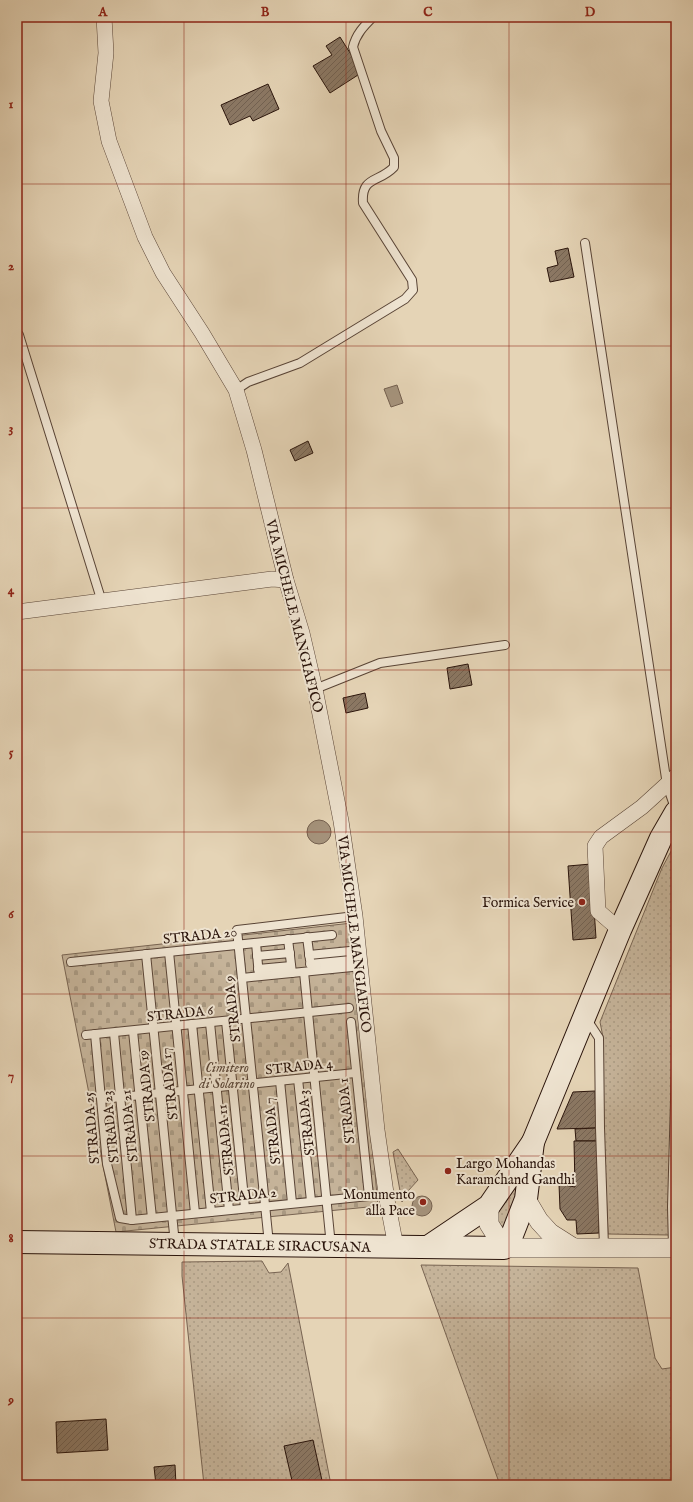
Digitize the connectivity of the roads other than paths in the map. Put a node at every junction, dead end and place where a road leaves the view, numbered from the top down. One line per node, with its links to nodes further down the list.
1 (104, 17): 5 (street, VIA MICHELE MANGIAFICO)
2 (373, 17): 5 (lane)
3 (585, 243): 11 (lane)
4 (17, 332): 7 (lane)
5 (236, 390): 6 (street, VIA MICHELE MANGIAFICO)
6 (286, 580): 7 (street); 10 (street, VIA MICHELE MANGIAFICO)
7 (102, 602): 8 (street)
8 (17, 612)
9 (505, 645): 10 (lane)
10 (315, 689): 13 (street, VIA MICHELE MANGIAFICO)
11 (671, 780): 12 (lane); 14 (street)
12 (676, 812): 14 (main road)
13 (355, 916): 19 (lane, STRADA 9); 79 (street, VIA MICHELE MANGIAFICO)
14 (620, 930): 32 (main road)
15 (332, 935): 16 (lane, STRADA 20)
16 (307, 937): 17 (lane, STRADA 20); 23 (lane, STRADA 3)
17 (288, 939): 18 (lane, STRADA 20); 21 (lane)
18 (256, 943): 19 (lane, STRADA 20); 24 (lane)
19 (239, 944): 20 (lane, STRADA 20); 29 (lane, STRADA 9)
20 (169, 952): 22 (lane, STRADA 20); 38 (lane, STRADA 17)
21 (290, 953): 24 (lane); 27 (lane)
22 (146, 954): 25 (lane, STRADA 20); 39 (lane, STRADA 19)
23 (309, 955): 26 (lane, STRADA 3); 26 (lane)
24 (257, 956): 28 (lane)
25 (70, 962)
26 (308, 969): 27 (lane); 31 (lane, STRADA 3)
27 (291, 970): 28 (lane)
28 (259, 973): 29 (lane)
29 (242, 978): 33 (lane, STRADA 9)
30 (349, 1008): 31 (lane, STRADA 6)
31 (308, 1012): 33 (lane, STRADA 6); 46 (lane, STRADA 3)
32 (585, 1016): 58 (main road); 81 (lane)
33 (246, 1019): 34 (lane, STRADA 6); 49 (lane, STRADA 9)
34 (226, 1021): 36 (lane, STRADA 6); 50 (lane, STRADA 11)
35 (351, 1022): 45 (lane, STRADA 1)
36 (210, 1023): 37 (lane, STRADA 6); 51 (lane)
37 (192, 1024): 38 (lane, STRADA 6); 52 (lane)
38 (177, 1026): 39 (lane, STRADA 6); 53 (lane, STRADA 17)
39 (153, 1028): 40 (lane, STRADA 6); 54 (lane, STRADA 19)
40 (133, 1030): 41 (lane, STRADA 6); 55 (lane, STRADA 21)
41 (114, 1033): 42 (lane, STRADA 6); 56 (lane, STRADA 23)
42 (95, 1034): 43 (lane, STRADA 6); 57 (lane, STRADA 25)
43 (86, 1035)
44 (676, 1065): 83 (lane)
45 (355, 1073): 46 (lane, STRADA 4); 59 (lane, STRADA 1)
46 (315, 1077): 47 (lane, STRADA 4); 61 (lane, STRADA 3)
47 (298, 1079): 48 (lane, STRADA 4); 62 (lane)
48 (280, 1081): 49 (lane, STRADA 4); 63 (lane, STRADA 7)
49 (253, 1083): 50 (lane, STRADA 4); 64 (lane, STRADA 9)
50 (232, 1086): 51 (lane, STRADA 4); 66 (lane, STRADA 11)
51 (216, 1087): 52 (lane, STRADA 4); 67 (lane)
52 (199, 1089): 53 (lane, STRADA 4); 68 (lane)
53 (183, 1091): 54 (lane, STRADA 4); 69 (lane, STRADA 17)
54 (160, 1093): 55 (lane, STRADA 4); 70 (lane, STRADA 19)
55 (139, 1095): 56 (lane, STRADA 4); 72 (lane, STRADA 21)
56 (120, 1097): 57 (lane, STRADA 4); 73 (lane, STRADA 23)
57 (102, 1099): 71 (lane, STRADA 25)
58 (533, 1142): 60 (main road); 65 (main road)
59 (368, 1196): 61 (lane, STRADA 2)
60 (526, 1199): 80 (street); 82 (main road)
61 (327, 1200): 62 (lane, STRADA 2); 77 (lane, STRADA 3)
62 (311, 1201): 63 (lane, STRADA 2)
63 (292, 1203): 64 (lane, STRADA 2)
64 (265, 1206): 66 (lane, STRADA 2); 76 (lane, STRADA 9)
65 (489, 1206): 78 (main road); 82 (street)
66 (245, 1208): 67 (lane, STRADA 2)
67 (228, 1210): 68 (lane, STRADA 2)
68 (211, 1212): 69 (lane, STRADA 2)
69 (195, 1213): 70 (lane, STRADA 2)
70 (172, 1216): 72 (lane, STRADA 2); 75 (lane, STRADA 19)
71 (120, 1218): 73 (lane, STRADA 2)
72 (152, 1218): 73 (lane, STRADA 2)
73 (132, 1220)
74 (17, 1242): 75 (main road, STRADA STATALE SIRACUSANA)
75 (175, 1244): 76 (main road, STRADA STATALE SIRACUSANA)
76 (269, 1245): 77 (main road, STRADA STATALE SIRACUSANA)
77 (332, 1246): 79 (main road, STRADA STATALE SIRACUSANA)
78 (428, 1246): 79 (main road, STRADA STATALE SIRACUSANA); 82 (main road, STRADA STATALE SIRACUSANA)
79 (396, 1247)
80 (572, 1247): 81 (street); 82 (street)
81 (604, 1247): 83 (street)
82 (504, 1248)
83 (675, 1248)

